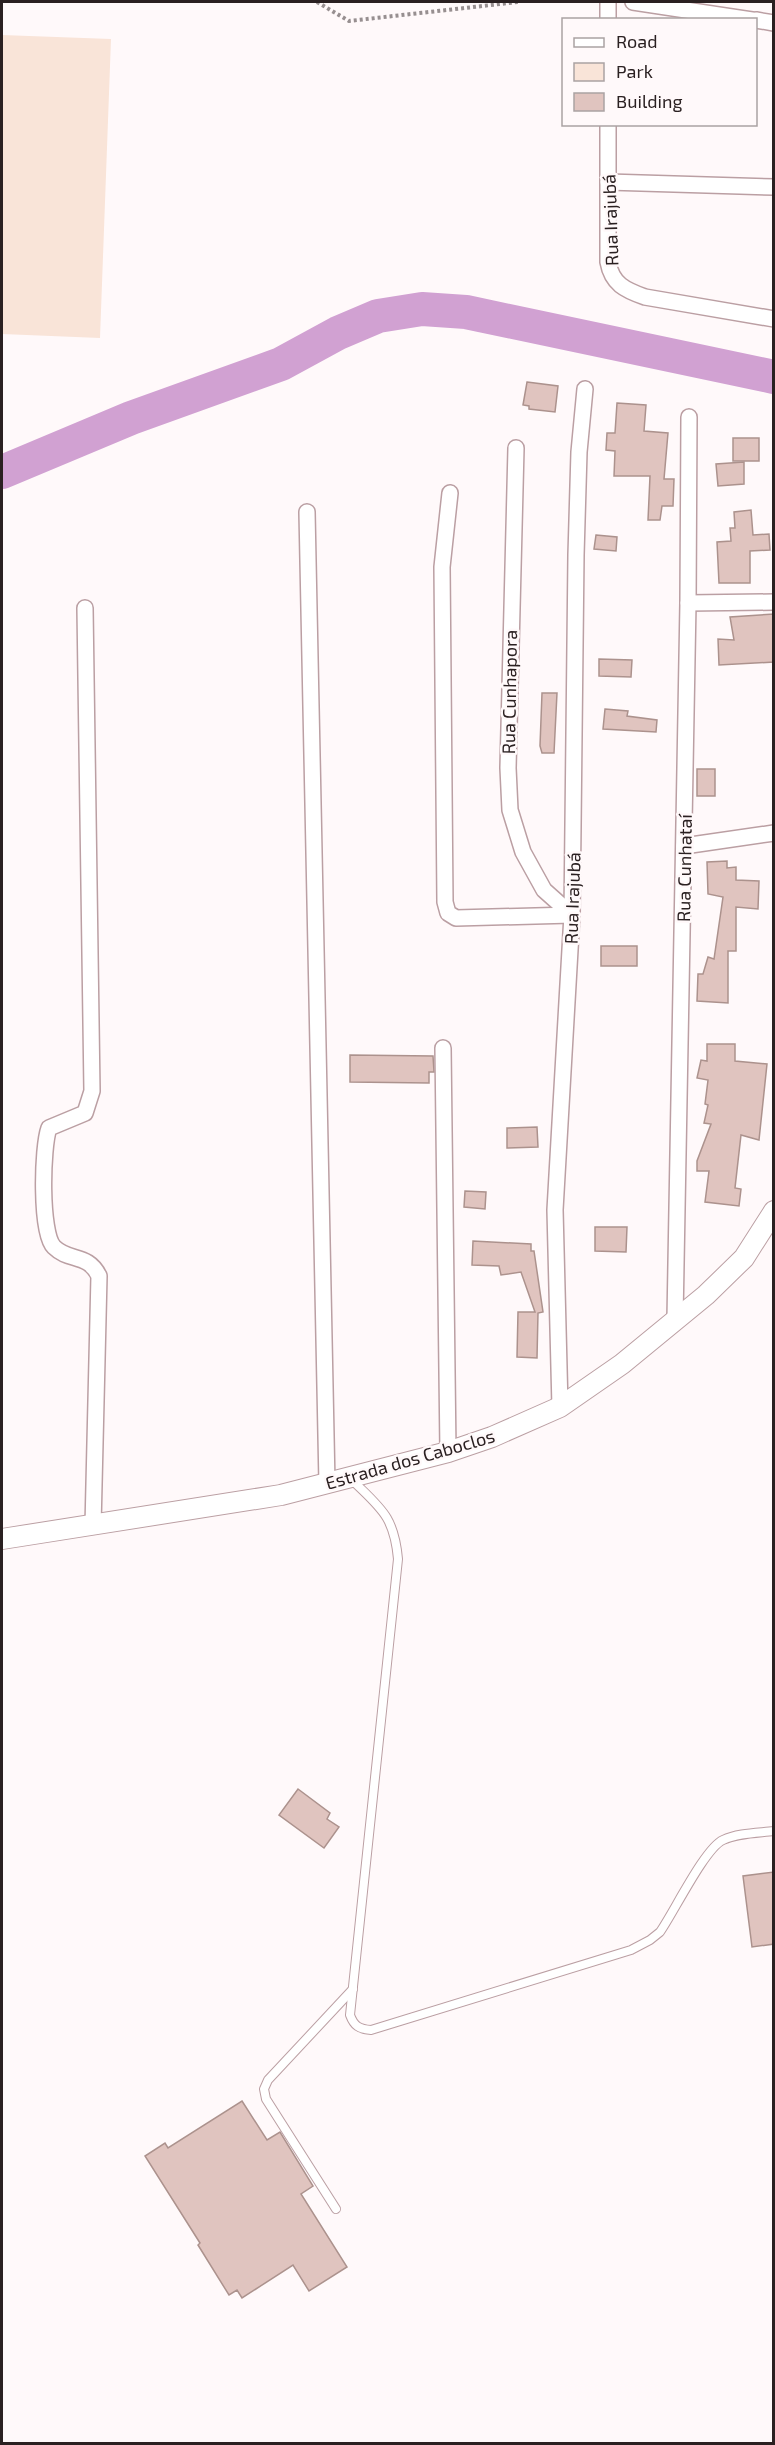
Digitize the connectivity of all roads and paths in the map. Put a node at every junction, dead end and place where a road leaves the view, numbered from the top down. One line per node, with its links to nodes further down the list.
1 (317, 2): 2 (path)
2 (518, 2)
3 (608, 2): 5 (street)
4 (633, 2): 6 (street)
5 (608, 18)
6 (741, 18)
7 (757, 20): 8 (street)
8 (774, 23)
9 (608, 126): 10 (street, Rua Irajubá)
10 (608, 182): 11 (street); 12 (street, Rua Irajubá)
11 (774, 187)
12 (774, 319)
13 (585, 389): 23 (street, Rua Irajubá)
14 (689, 417): 19 (street, Rua Cunhataí)
15 (516, 448): 23 (street, Rua Cunhapora)
16 (450, 493): 23 (street)
17 (307, 512): 30 (street)
18 (774, 602): 19 (street)
19 (688, 603): 22 (street, Rua Cunhataí)
20 (85, 608): 31 (street)
21 (774, 833): 22 (street)
22 (684, 846): 26 (street, Rua Cunhataí)
23 (572, 915): 27 (street, Rua Irajubá)
24 (443, 1048): 28 (street)
25 (774, 1211): 26 (street, Estrada dos Caboclos)
26 (675, 1319): 27 (street, Estrada dos Caboclos)
27 (560, 1407): 28 (street, Estrada dos Caboclos)
28 (448, 1452): 29 (street, Estrada dos Caboclos)
29 (350, 1478): 30 (street, Estrada dos Caboclos); 34 (lane)
30 (327, 1484): 31 (street, Estrada dos Caboclos)
31 (93, 1526): 32 (street, Estrada dos Caboclos)
32 (2, 1539)
33 (774, 1831): 34 (lane)
34 (353, 1989): 35 (lane)
35 (336, 2208)

